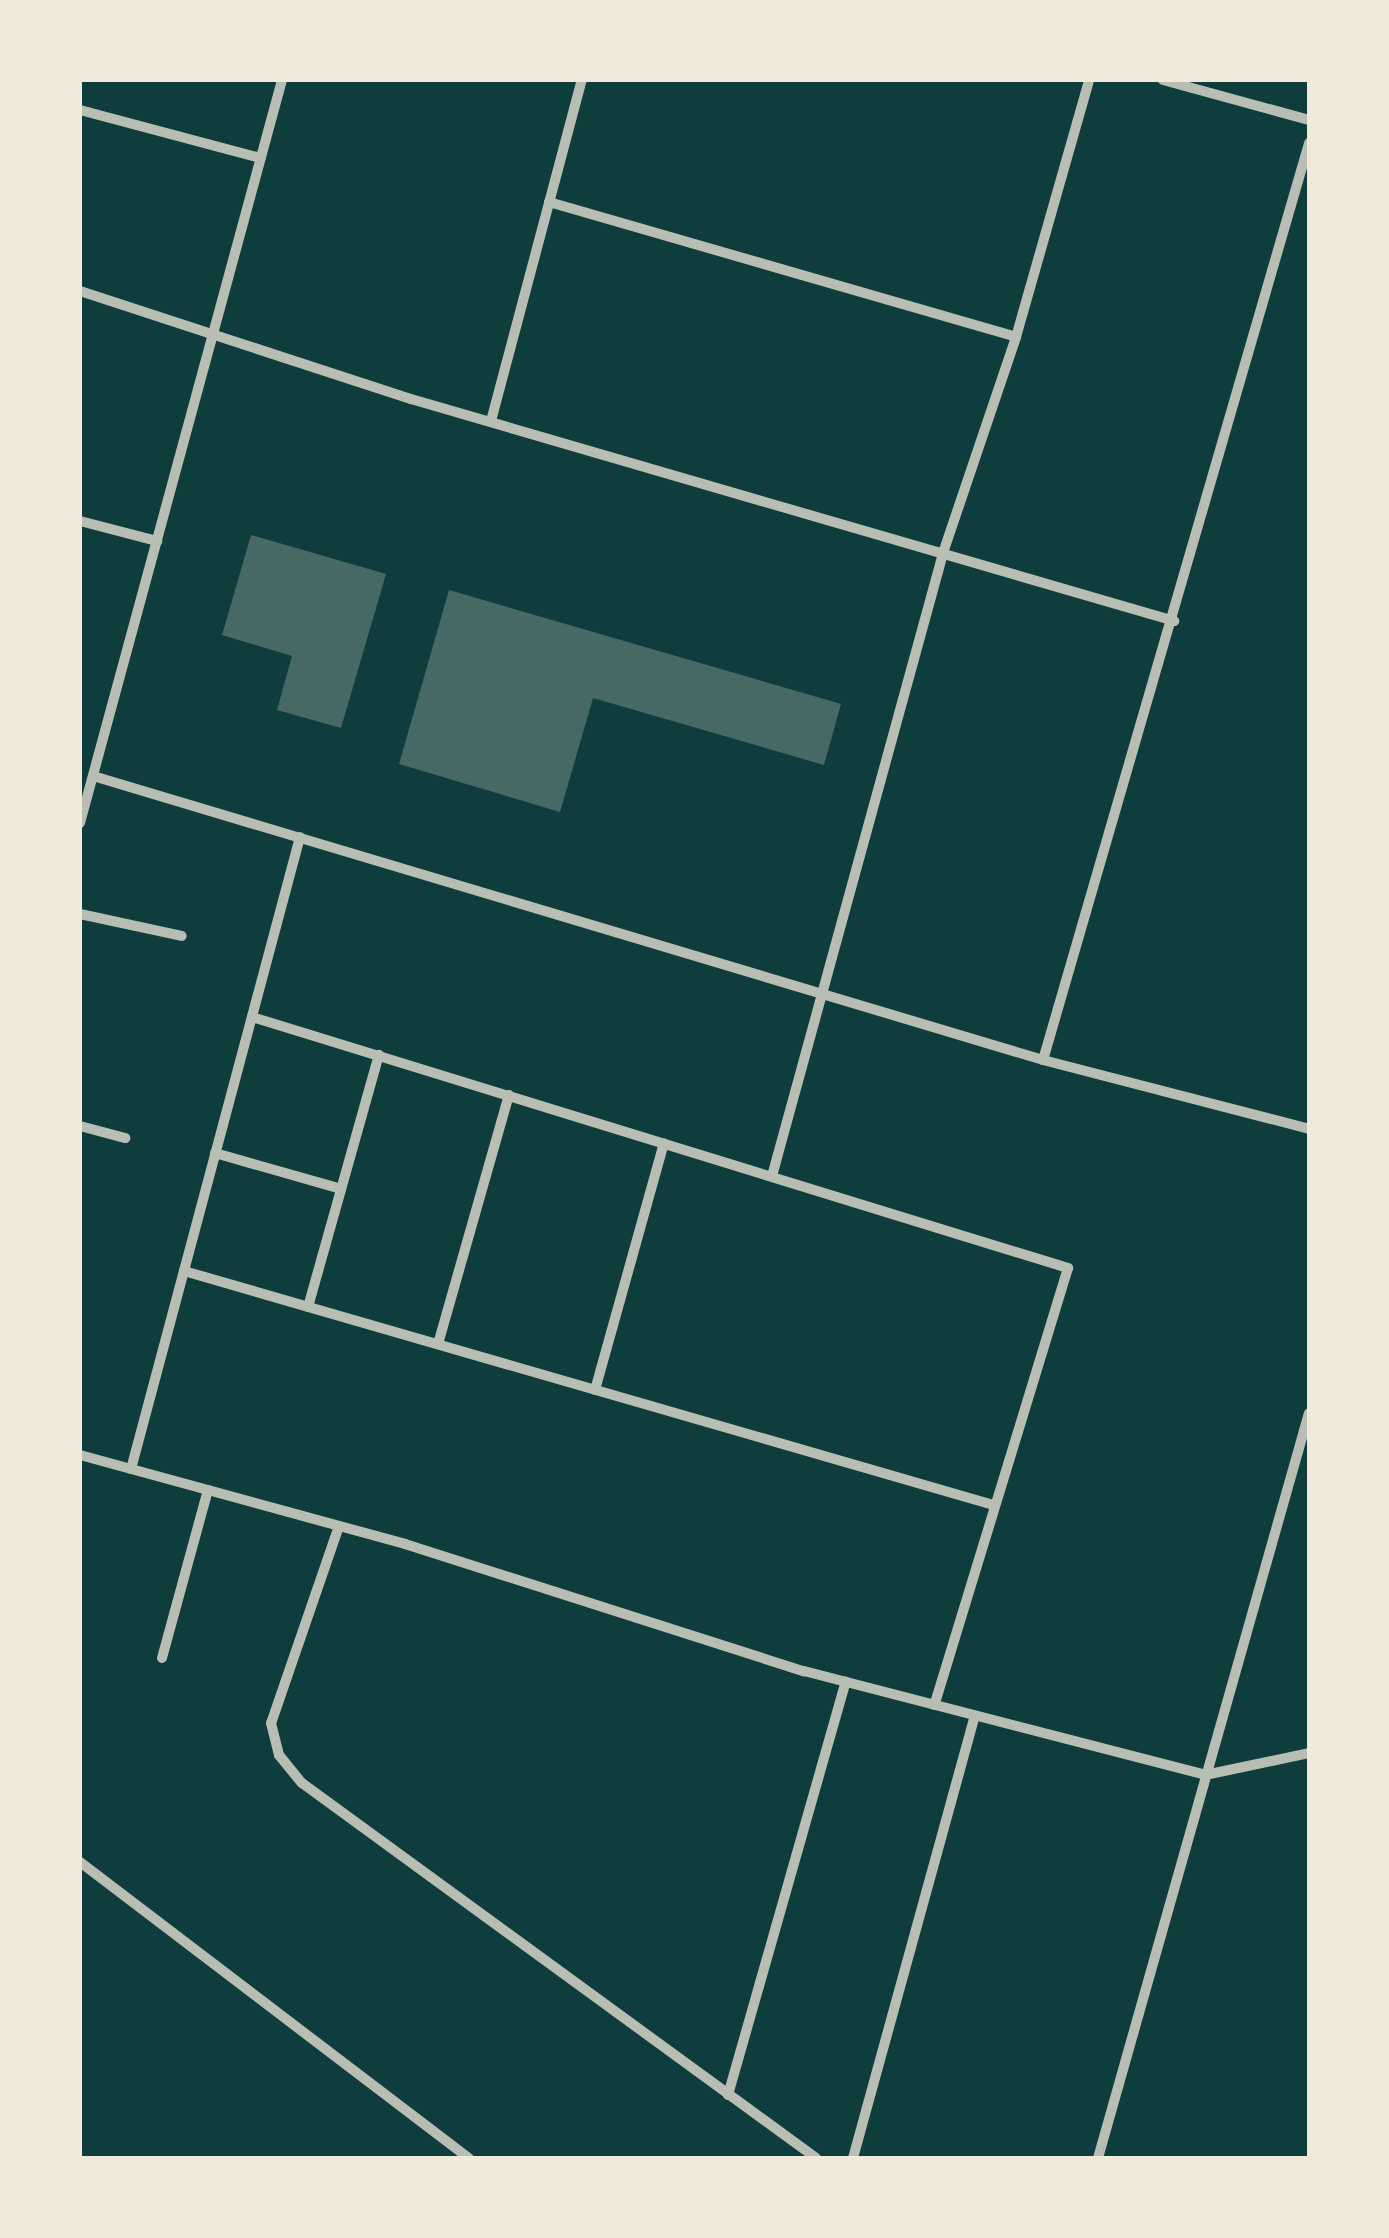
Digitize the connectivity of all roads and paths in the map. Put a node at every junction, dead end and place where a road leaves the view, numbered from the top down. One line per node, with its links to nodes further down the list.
1 (282, 80): 8 (street)
2 (582, 80): 9 (street)
3 (1088, 80): 12 (street)
4 (1163, 80): 6 (street)
5 (80, 110): 8 (street)
6 (1309, 120)
7 (1309, 144): 17 (street)
8 (261, 158): 11 (street)
9 (550, 202): 12 (street); 13 (street)
10 (80, 291): 11 (street)
11 (214, 334): 13 (street); 15 (street)
12 (1016, 336): 16 (street)
13 (490, 421): 16 (street)
14 (80, 521): 15 (street)
15 (157, 542): 18 (street)
16 (944, 550): 17 (street); 23 (street)
17 (1174, 621): 26 (street)
18 (93, 776): 19 (street); 20 (street)
19 (80, 824)
20 (300, 837): 23 (street); 24 (street)
21 (80, 914): 22 (street)
22 (182, 936)
23 (822, 994): 26 (street); 33 (street)
24 (252, 1016): 25 (street); 32 (street)
25 (379, 1055): 27 (street); 34 (street)
26 (1043, 1060): 29 (street)
27 (509, 1096): 31 (street); 37 (street)
28 (80, 1126): 30 (street)
29 (1309, 1128)
30 (126, 1138)
31 (664, 1142): 33 (street); 38 (street)
32 (215, 1153): 34 (street); 35 (street)
33 (772, 1176): 43 (street)
34 (341, 1189): 36 (street)
35 (184, 1270): 36 (street); 41 (street)
36 (308, 1306): 37 (street)
37 (438, 1344): 38 (street)
38 (596, 1390): 43 (street)
39 (1309, 1413): 50 (street)
40 (80, 1457): 41 (street)
41 (131, 1469): 42 (street)
42 (208, 1490): 44 (street); 45 (street)
43 (990, 1504): 47 (street)
44 (339, 1526): 46 (street); 52 (street)
45 (162, 1658)
46 (846, 1682): 47 (street); 52 (street)
47 (934, 1705): 48 (street)
48 (975, 1716): 50 (street); 55 (street)
49 (1309, 1753): 50 (street)
50 (1205, 1775): 56 (street)
51 (80, 1862): 53 (street)
52 (728, 2095): 54 (street)
53 (469, 2158)
54 (816, 2158)
55 (854, 2158)
56 (1098, 2158)

